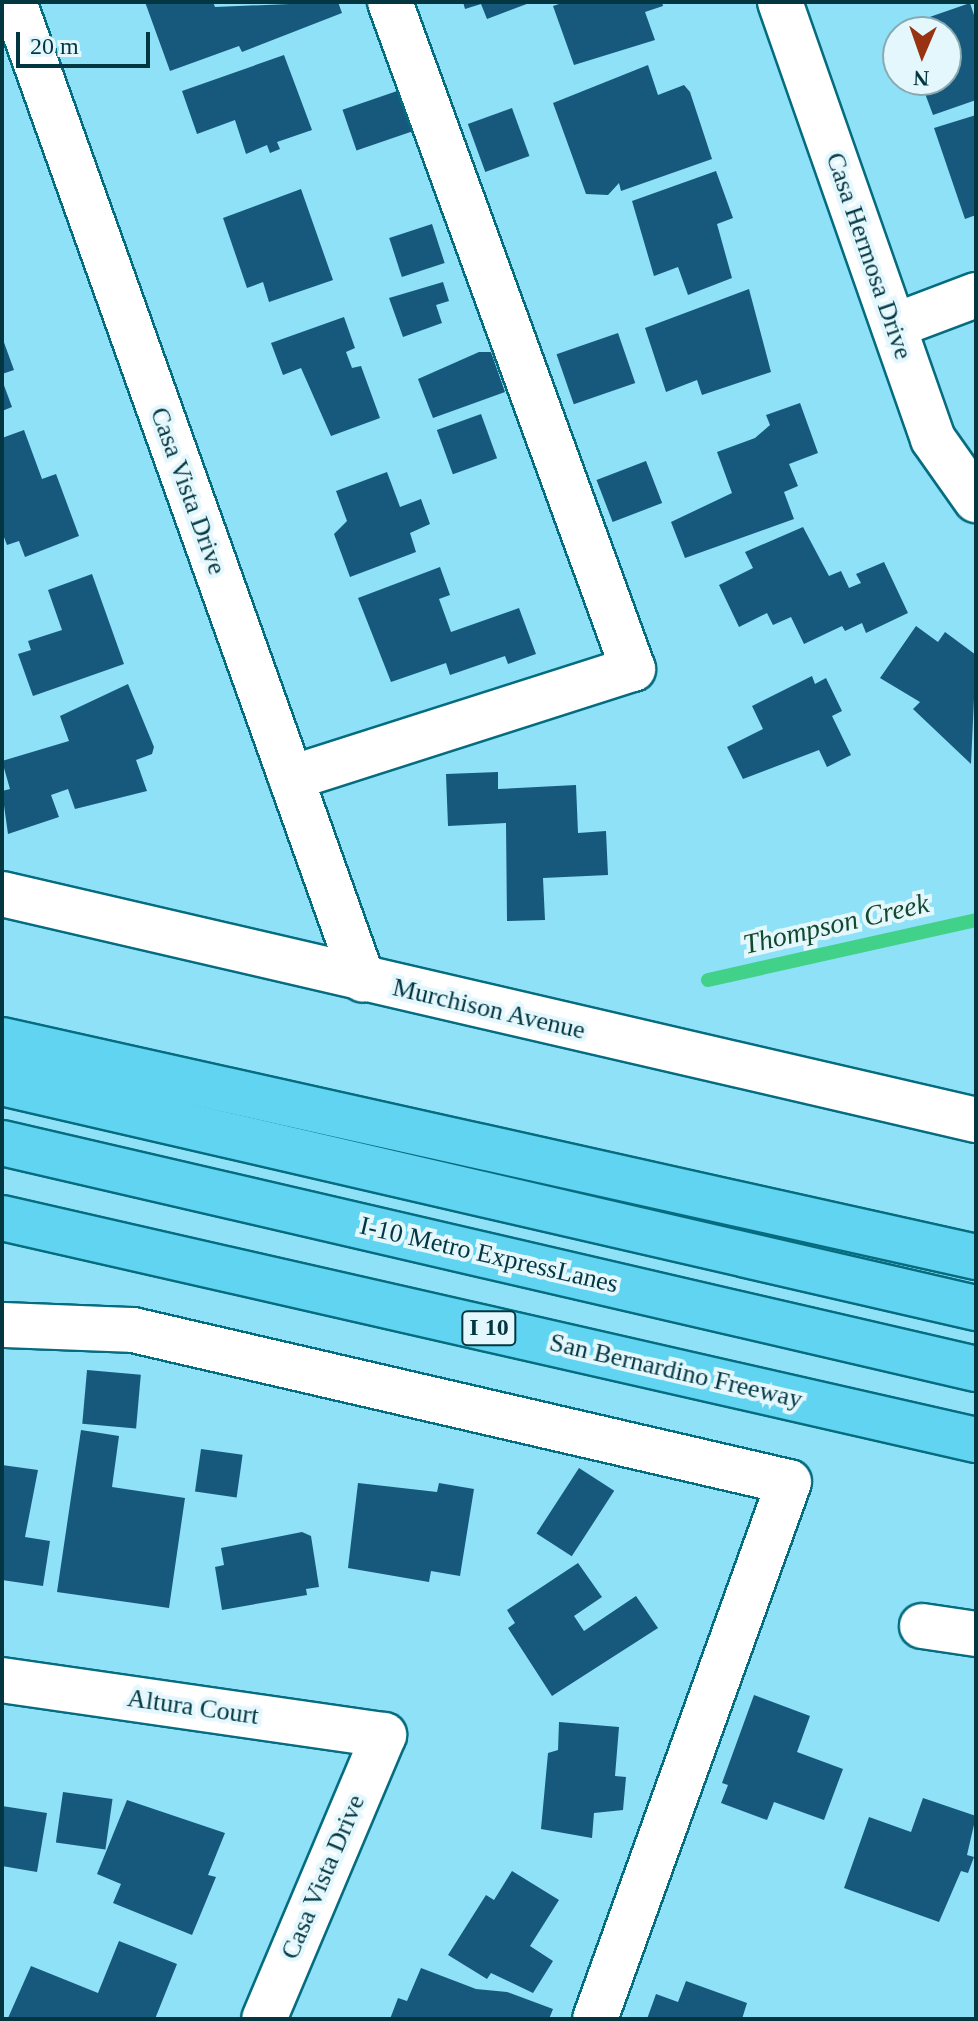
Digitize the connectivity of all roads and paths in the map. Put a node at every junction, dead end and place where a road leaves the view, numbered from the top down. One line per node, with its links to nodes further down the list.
1 (14, 2): 7 (street, Casa Vista Drive)
2 (390, 2): 7 (street)
3 (780, 2): 5 (street, Casa Hermosa Drive)
4 (976, 295): 5 (street)
5 (894, 326): 6 (street, Casa Hermosa Drive)
6 (976, 500)
7 (291, 778): 9 (street, Casa Vista Drive)
8 (2, 894): 9 (street, Murchison Avenue)
9 (363, 980): 12 (street, Murchison Avenue)
10 (2, 1040): 15 (highway)
11 (2, 1083): 16 (highway)
12 (976, 1120)
13 (2, 1143): 18 (highway, I-10 Metro ExpressLanes)
14 (2, 1218): 19 (highway, San Bernardino Freeway / I 10)
15 (976, 1257)
16 (976, 1308)
17 (2, 1325): 25 (street)
18 (976, 1369)
19 (976, 1440)
20 (922, 1626): 21 (street)
21 (976, 1634)
22 (2, 1680): 23 (street, Altura Court)
23 (384, 1735): 24 (street, Casa Vista Drive)
24 (264, 2019)
25 (595, 2019)

